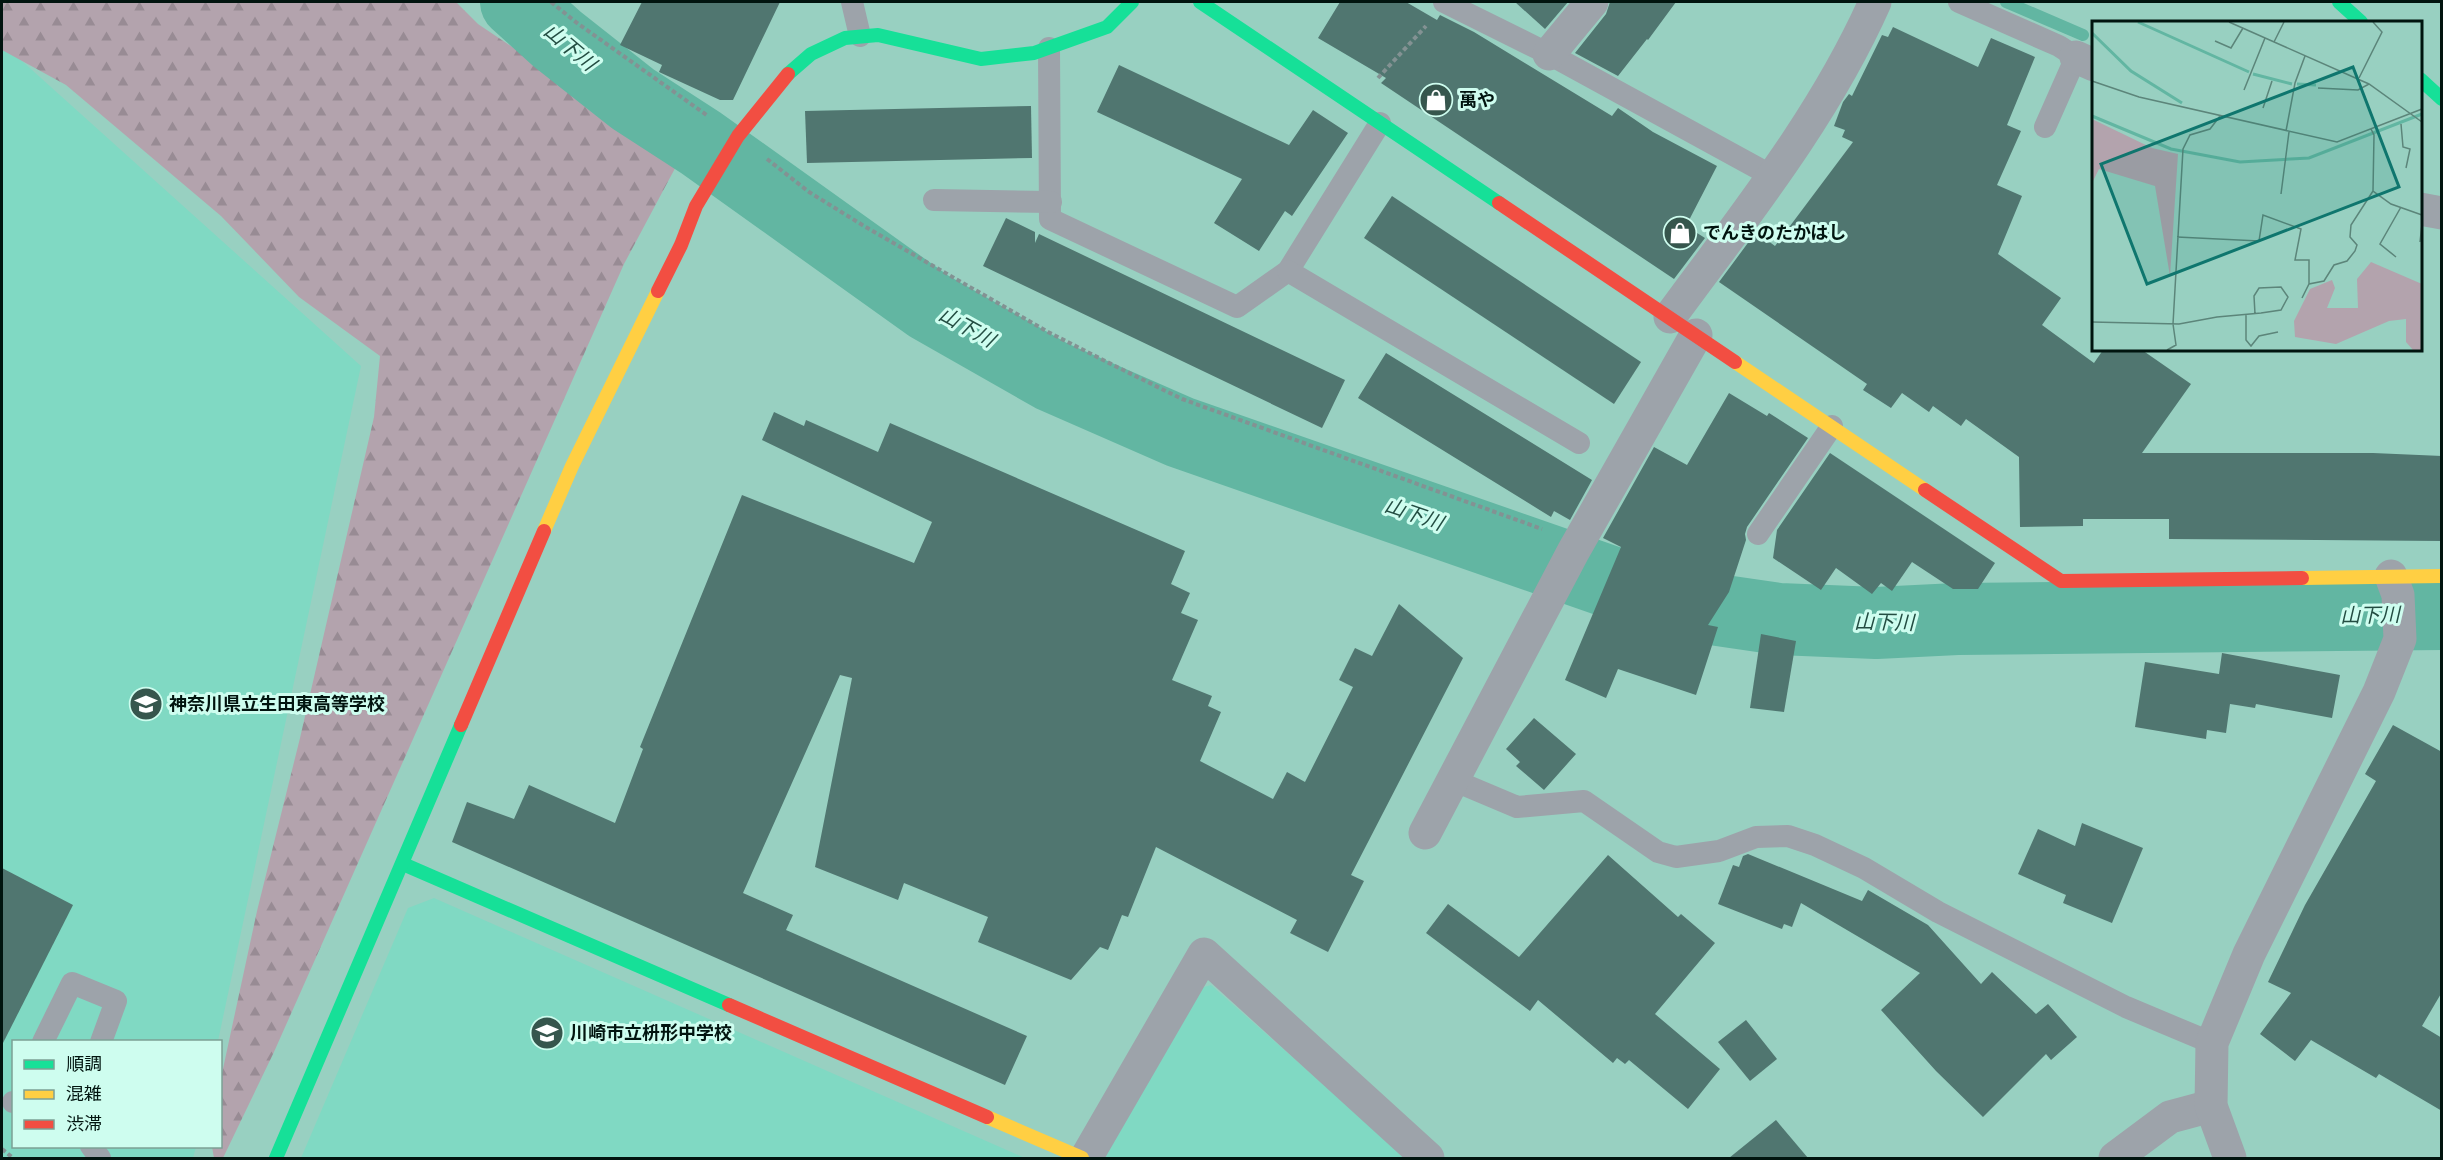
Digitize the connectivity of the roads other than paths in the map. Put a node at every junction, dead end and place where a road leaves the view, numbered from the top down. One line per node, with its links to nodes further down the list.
1 (852, 2): 10 (lane)
2 (1132, 2): 11 (street)
3 (1200, 2): 16 (street)
4 (1445, 2): 12 (lane)
5 (1592, 2): 12 (street)
6 (1875, 2): 18 (street)
7 (1959, 2): 13 (lane)
8 (2339, 2): 9 (street)
9 (2360, 21)
10 (860, 36): 11 (street); 32 (street)
11 (1049, 48): 20 (lane)
12 (1550, 54): 18 (lane)
13 (2085, 61): 17 (lane)
14 (2422, 80): 15 (street)
15 (2442, 99)
16 (1380, 123): 23 (lane); 24 (street)
17 (2045, 127)
18 (1772, 176): 24 (street)
19 (934, 200): 20 (lane)
20 (1051, 202): 23 (lane)
21 (2422, 208): 22 (street)
22 (2442, 213)
23 (1288, 271): 26 (lane)
24 (1683, 326): 25 (street); 30 (street)
25 (1832, 426): 27 (lane); 29 (street)
26 (1580, 443)
27 (1758, 534)
28 (2442, 576): 29 (street)
29 (2394, 586): 35 (street)
30 (1453, 780): 31 (street); 35 (lane)
31 (1425, 833)
32 (403, 864): 37 (street); 38 (street)
33 (44, 1040): 34 (lane)
34 (101, 1040)
35 (2212, 1043): 36 (street)
36 (2211, 1106): 40 (street); 41 (street)
37 (276, 1158)
38 (1084, 1158): 39 (street)
39 (1428, 1158)
40 (2115, 1158)
41 (2230, 1158)

